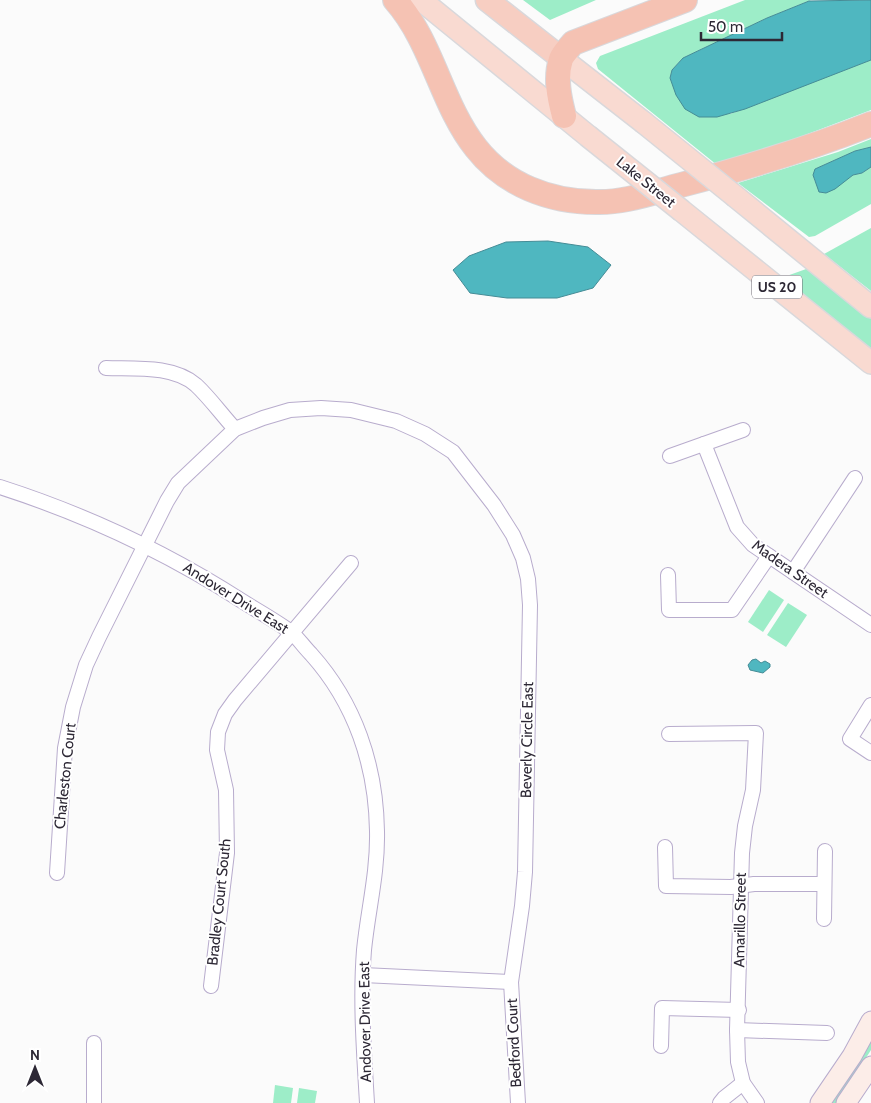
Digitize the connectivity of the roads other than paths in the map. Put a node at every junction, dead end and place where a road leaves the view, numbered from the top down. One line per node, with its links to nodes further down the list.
1 (396, 0): 7 (highway)
2 (421, 0): 6 (main road, Lake Street / US 20)
3 (487, 0): 5 (highway, US 20)
4 (685, 0): 5 (highway)
5 (561, 58): 6 (highway); 8 (main road, US 20, bridge)
6 (564, 116): 9 (main road, Lake Street / US 20, bridge)
7 (871, 124)
8 (871, 307)
9 (871, 363)
10 (106, 368): 11 (street)
11 (235, 429): 17 (street, Charleston Court); 34 (street, Beverly Circle East)
12 (743, 430): 13 (street)
13 (704, 444): 14 (street); 18 (street, Madera Street)
14 (670, 456)
15 (855, 478): 20 (street)
16 (0, 487): 17 (street, Andover Drive East)
17 (145, 545): 23 (street, Andover Drive East); 29 (street, Charleston Court)
18 (769, 556): 20 (street, Madera Street); 21 (street)
19 (351, 563): 23 (street, Bradley Court South)
20 (793, 572): 22 (street, Madera Street)
21 (668, 575)
22 (871, 625)
23 (292, 633): 33 (street, Andover Drive East); 35 (street, Bradley Court South)
24 (871, 705): 26 (street)
25 (669, 734): 31 (street, Amarillo Street)
26 (871, 753)
27 (665, 847): 31 (street)
28 (824, 852): 30 (street)
29 (57, 873)
30 (824, 884): 31 (street); 32 (street)
31 (741, 886): 36 (street, Amarillo Street)
32 (824, 919)
33 (362, 975): 34 (street); 45 (street, Andover Drive East)
34 (511, 982): 46 (street, Bedford Court)
35 (211, 986)
36 (739, 1010): 38 (street, Amarillo Street); 41 (street)
37 (871, 1021): 49 (main road)
38 (738, 1030): 39 (street); 43 (street, Amarillo Street)
39 (827, 1033)
40 (94, 1043): 44 (street)
41 (661, 1046)
42 (871, 1066): 50 (main road)
43 (743, 1083): 47 (street); 48 (street, Amarillo Street)
44 (94, 1103)
45 (367, 1103)
46 (518, 1103)
47 (720, 1103)
48 (757, 1103)
49 (820, 1103)
50 (846, 1103)

